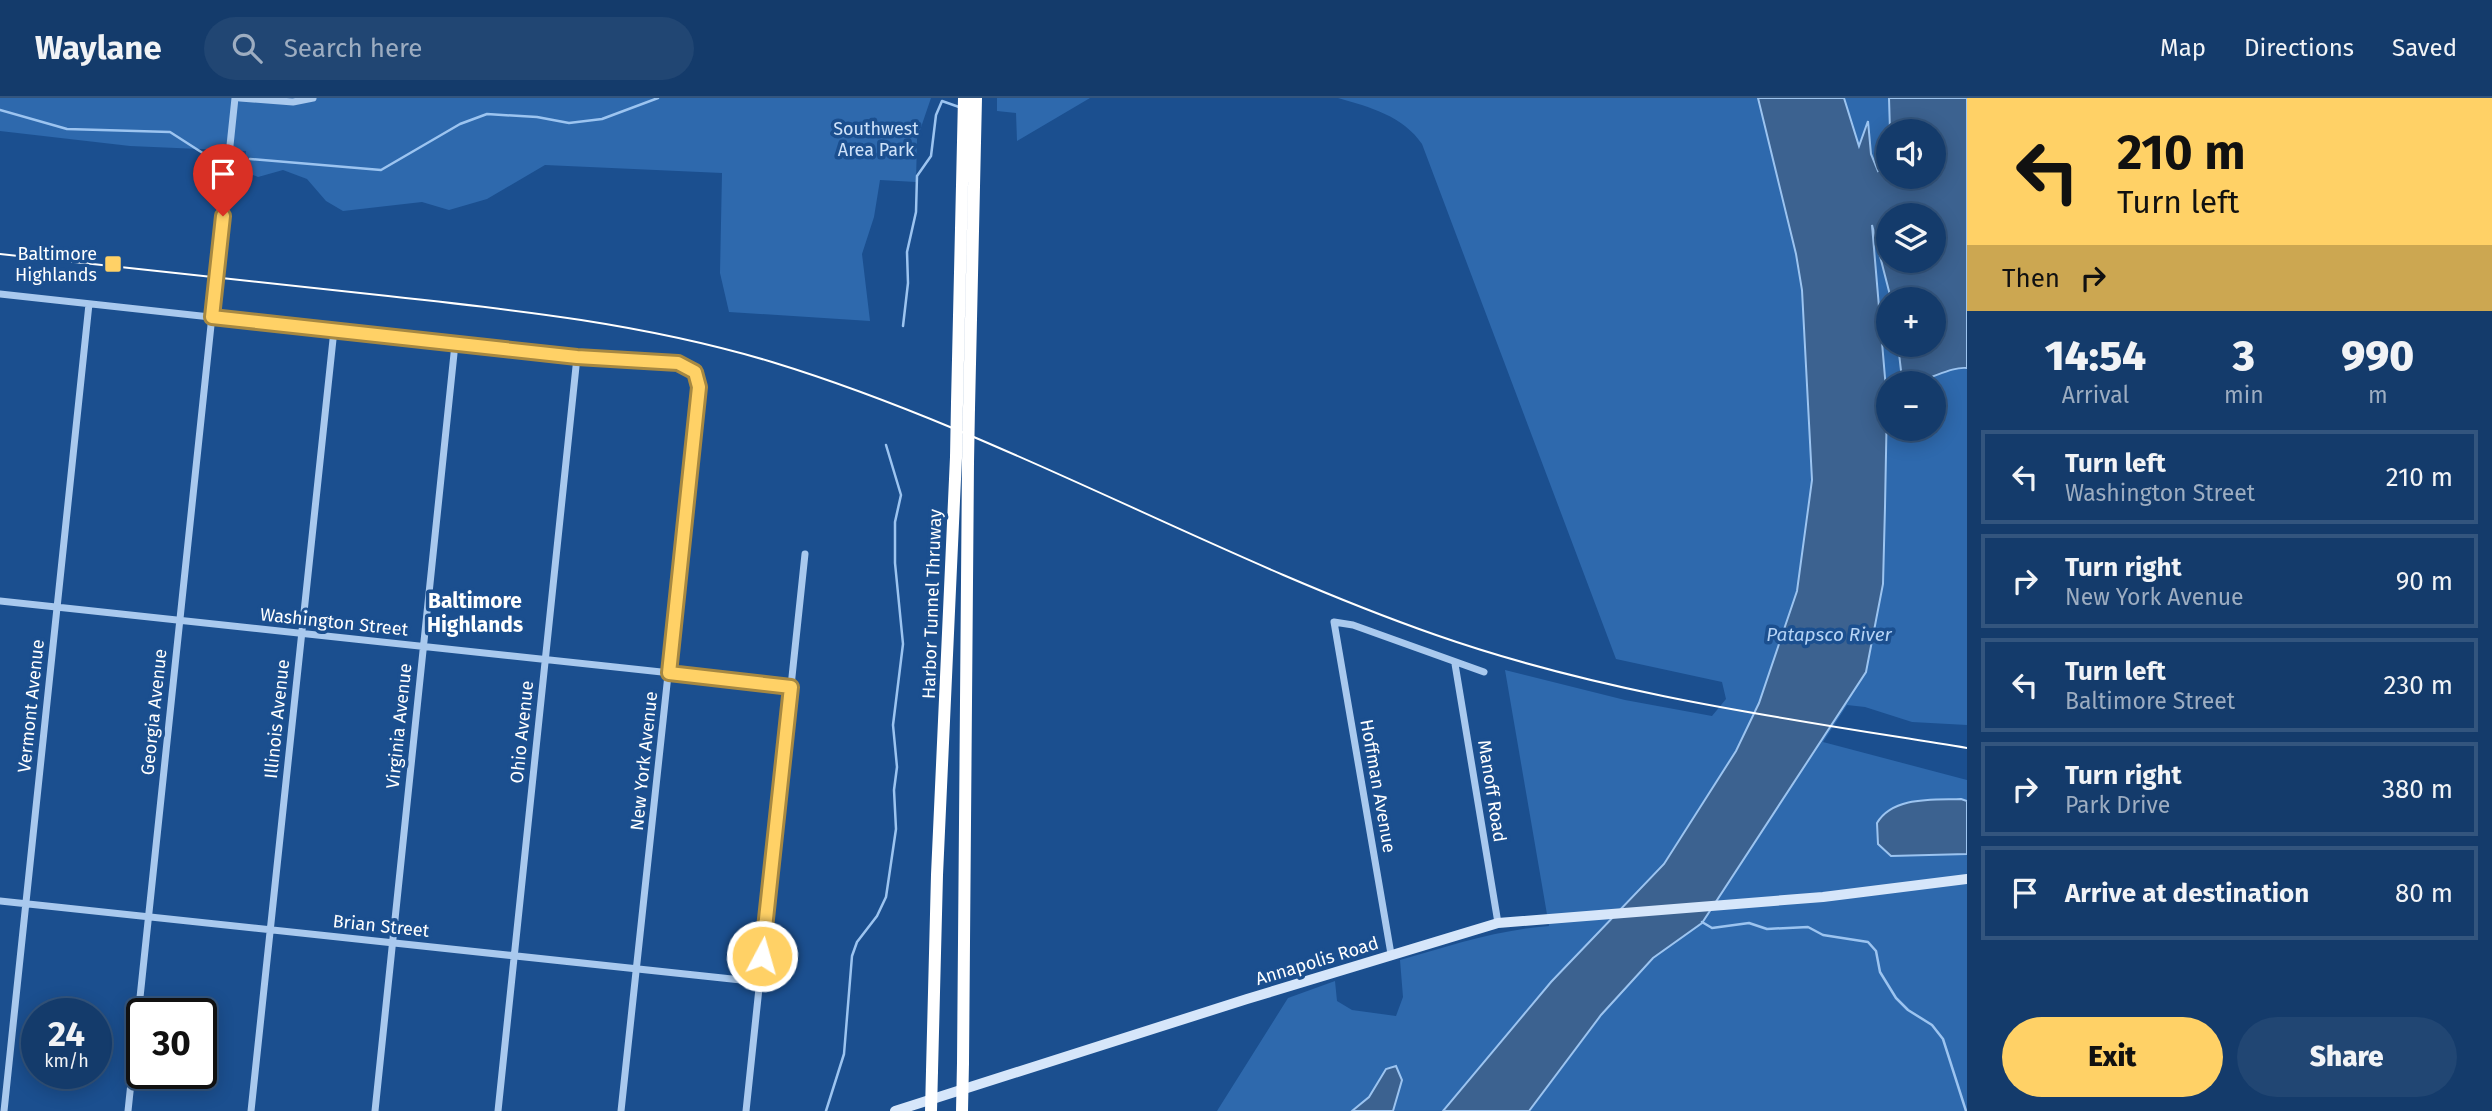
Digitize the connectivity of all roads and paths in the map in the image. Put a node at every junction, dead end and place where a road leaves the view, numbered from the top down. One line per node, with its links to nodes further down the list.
1 (237, 98): 2 (street); 8 (street, Georgia Avenue)
2 (313, 98)
3 (964, 98): 5 (highway, Harbor Tunnel Thruway)
4 (976, 98): 5 (highway, Harbor Tunnel Thruway)
5 (968, 181): 12 (highway, Harbor Tunnel Thruway, bridge)
6 (0, 294): 7 (street)
7 (89, 304): 8 (street); 15 (street, Vermont Avenue)
8 (212, 317): 9 (street); 16 (street, Georgia Avenue)
9 (334, 330): 10 (street); 17 (street, Illinois Avenue)
10 (455, 344): 11 (street); 18 (street, Virginia Avenue)
11 (577, 357): 19 (street, Ohio Avenue); 21 (street, New York Avenue)
12 (962, 459): 43 (highway, Harbor Tunnel Thruway, bridge); 44 (highway, Harbor Tunnel Thruway, bridge)
13 (805, 554): 23 (street)
14 (0, 601): 15 (street, Washington Street)
15 (57, 607): 16 (street, Washington Street); 26 (street, Vermont Avenue)
16 (180, 621): 17 (street, Washington Street); 27 (street, Georgia Avenue)
17 (302, 634): 18 (street, Washington Street); 29 (street, Illinois Avenue)
18 (423, 647): 19 (street, Washington Street); 30 (street, Virginia Avenue)
19 (545, 660): 21 (street, Washington Street); 32 (street, Ohio Avenue)
20 (1455, 664): 22 (street); 28 (street, Manoff Road); 31 (street, Hoffman Avenue)
21 (669, 673): 23 (street, Washington Street); 33 (street, New York Avenue)
22 (1484, 673)
23 (791, 687): 34 (street)
24 (1967, 879): 28 (main road, Annapolis Road)
25 (0, 901): 26 (street, Brian Street)
26 (26, 904): 27 (street, Brian Street); 35 (street, Vermont Avenue)
27 (148, 917): 29 (street, Brian Street); 36 (street, Georgia Avenue)
28 (1498, 923): 31 (main road, Annapolis Road)
29 (271, 930): 30 (street, Brian Street); 37 (street, Illinois Avenue)
30 (392, 943): 32 (street, Brian Street); 38 (street, Virginia Avenue)
31 (1391, 954): 42 (main road, Annapolis Road)
32 (514, 956): 33 (street, Brian Street); 39 (street, Ohio Avenue)
33 (636, 969): 34 (street, Brian Street); 40 (street, New York Avenue)
34 (760, 982): 41 (street)
35 (4, 1111)
36 (128, 1111)
37 (251, 1111)
38 (375, 1111)
39 (498, 1111)
40 (621, 1111)
41 (746, 1111)
42 (895, 1111)
43 (931, 1111)
44 (962, 1111)

